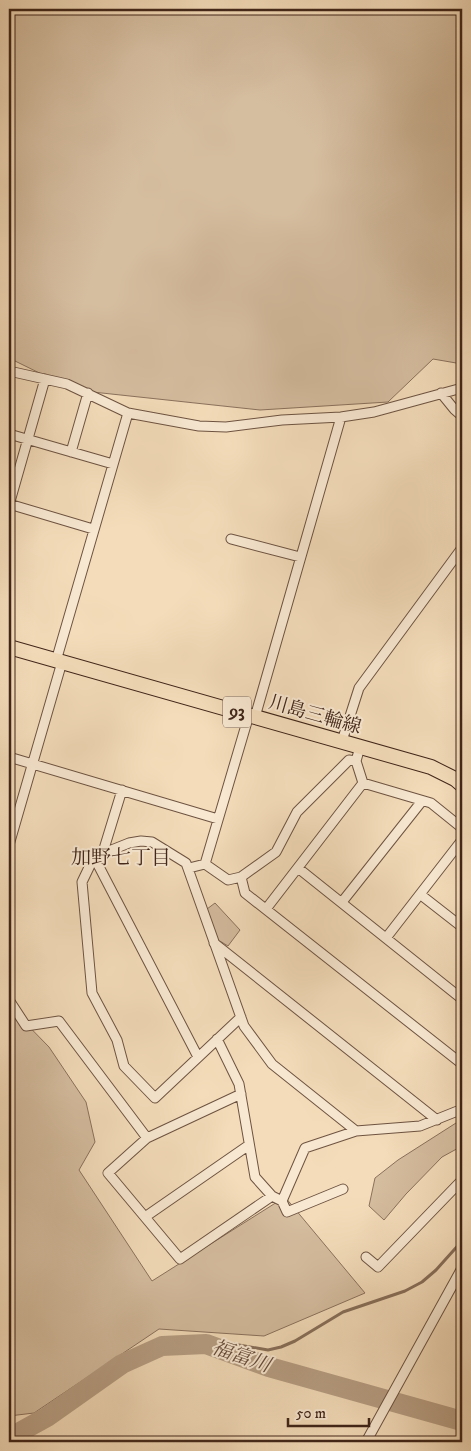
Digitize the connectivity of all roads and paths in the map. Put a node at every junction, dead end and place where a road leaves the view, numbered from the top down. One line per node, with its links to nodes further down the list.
1 (9, 372): 2 (street)
2 (45, 379): 4 (street); 10 (street)
3 (462, 388): 5 (street)
4 (88, 393): 6 (street); 11 (street)
5 (441, 393): 7 (street); 8 (street)
6 (128, 413): 8 (street); 12 (street)
7 (462, 416)
8 (341, 417): 17 (street)
9 (9, 434): 10 (street)
10 (28, 440): 11 (street); 13 (street)
11 (71, 452): 12 (street)
12 (113, 464): 14 (street)
13 (9, 505): 14 (street)
14 (93, 529): 19 (street)
15 (231, 539): 17 (street)
16 (462, 548): 21 (street)
17 (300, 557): 20 (street)
18 (9, 647): 19 (main road, 川島三輪線 / 93)
19 (59, 661): 20 (main road, 川島三輪線 / 93); 25 (street)
20 (252, 716): 21 (main road, 川島三輪線 / 93); 30 (street)
21 (342, 742): 22 (main road, 川島三輪線 / 93)
22 (360, 747): 24 (street); 27 (main road, 川島三輪線 / 93)
23 (9, 757): 25 (street)
24 (356, 761): 26 (street); 39 (street)
25 (33, 764): 28 (street); 33 (street)
26 (363, 783): 29 (street); 38 (street)
27 (462, 785)
28 (122, 790): 30 (street); 34 (street)
29 (422, 801): 31 (street); 41 (street)
30 (218, 819): 36 (street)
31 (462, 828)
32 (462, 840): 40 (street)
33 (9, 846)
34 (103, 852): 35 (street); 37 (street)
35 (94, 857): 50 (street); 50 (street)
36 (204, 864): 37 (street); 39 (street)
37 (189, 868): 45 (street)
38 (298, 868): 41 (street); 42 (street)
39 (241, 877): 42 (street)
40 (421, 894): 43 (street); 44 (street)
41 (342, 902): 44 (street)
42 (266, 909): 51 (street)
43 (462, 926)
44 (386, 938): 46 (street)
45 (213, 942): 48 (street); 54 (street)
46 (462, 998)
47 (9, 1000): 56 (street)
48 (240, 1017): 49 (street); 55 (street)
49 (217, 1039): 50 (street); 52 (street)
50 (198, 1057)
51 (462, 1064)
52 (241, 1094): 56 (street); 57 (street)
53 (462, 1106): 54 (street)
54 (437, 1120): 55 (street)
55 (356, 1132): 61 (street)
56 (147, 1138): 62 (street)
57 (250, 1145): 60 (street); 62 (street)
58 (462, 1180): 63 (street)
59 (343, 1189): 61 (street)
60 (272, 1196): 61 (street); 62 (street)
61 (282, 1201)
62 (145, 1217)
63 (366, 1257)
64 (462, 1268): 65 (street)
65 (366, 1442)

